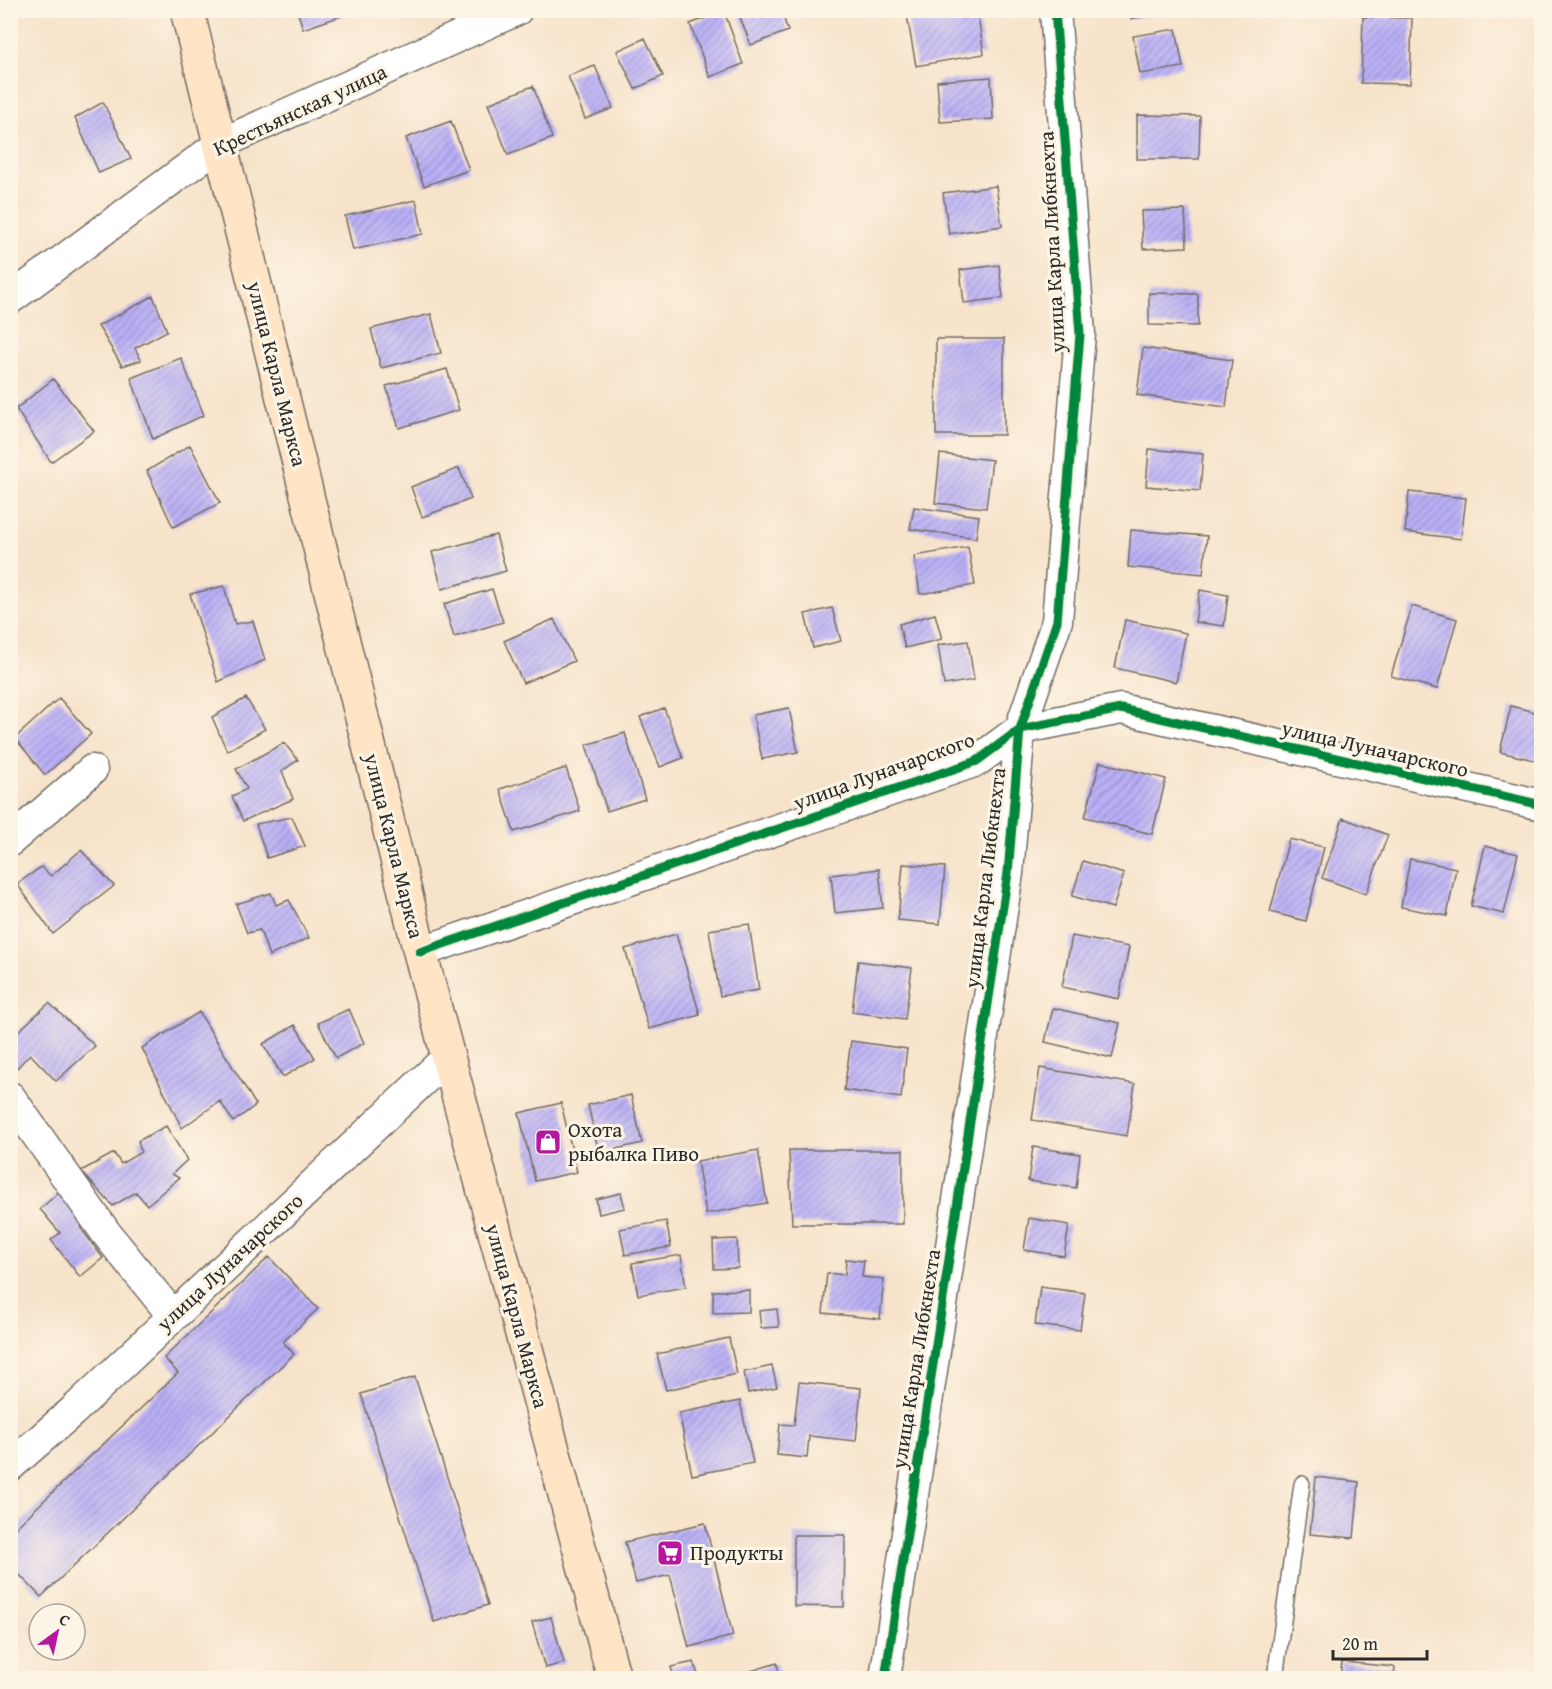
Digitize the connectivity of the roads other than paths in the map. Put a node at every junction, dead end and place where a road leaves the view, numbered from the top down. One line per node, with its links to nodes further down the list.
1 (187, 10): 4 (main road, улица Карла Маркса)
2 (517, 10): 4 (street, Крестьянская улица)
3 (1055, 10): 6 (street, улица Карла Либкнехта)
4 (220, 144): 5 (street, Крестьянская улица); 10 (main road, улица Карла Маркса)
5 (10, 299)
6 (1020, 729): 8 (street, улица Луначарского); 10 (street, улица Луначарского); 17 (street, улица Карла Либкнехта)
7 (92, 770): 9 (street)
8 (1542, 805)
9 (10, 841)
10 (420, 952): 11 (main road, улица Карла Маркса)
11 (448, 1057): 13 (street, улица Луначарского); 16 (main road, улица Карла Маркса)
12 (10, 1097): 13 (street)
13 (173, 1316): 14 (street, улица Луначарского)
14 (10, 1466)
15 (1302, 1484): 18 (lane)
16 (614, 1678)
17 (885, 1678)
18 (1275, 1678)

